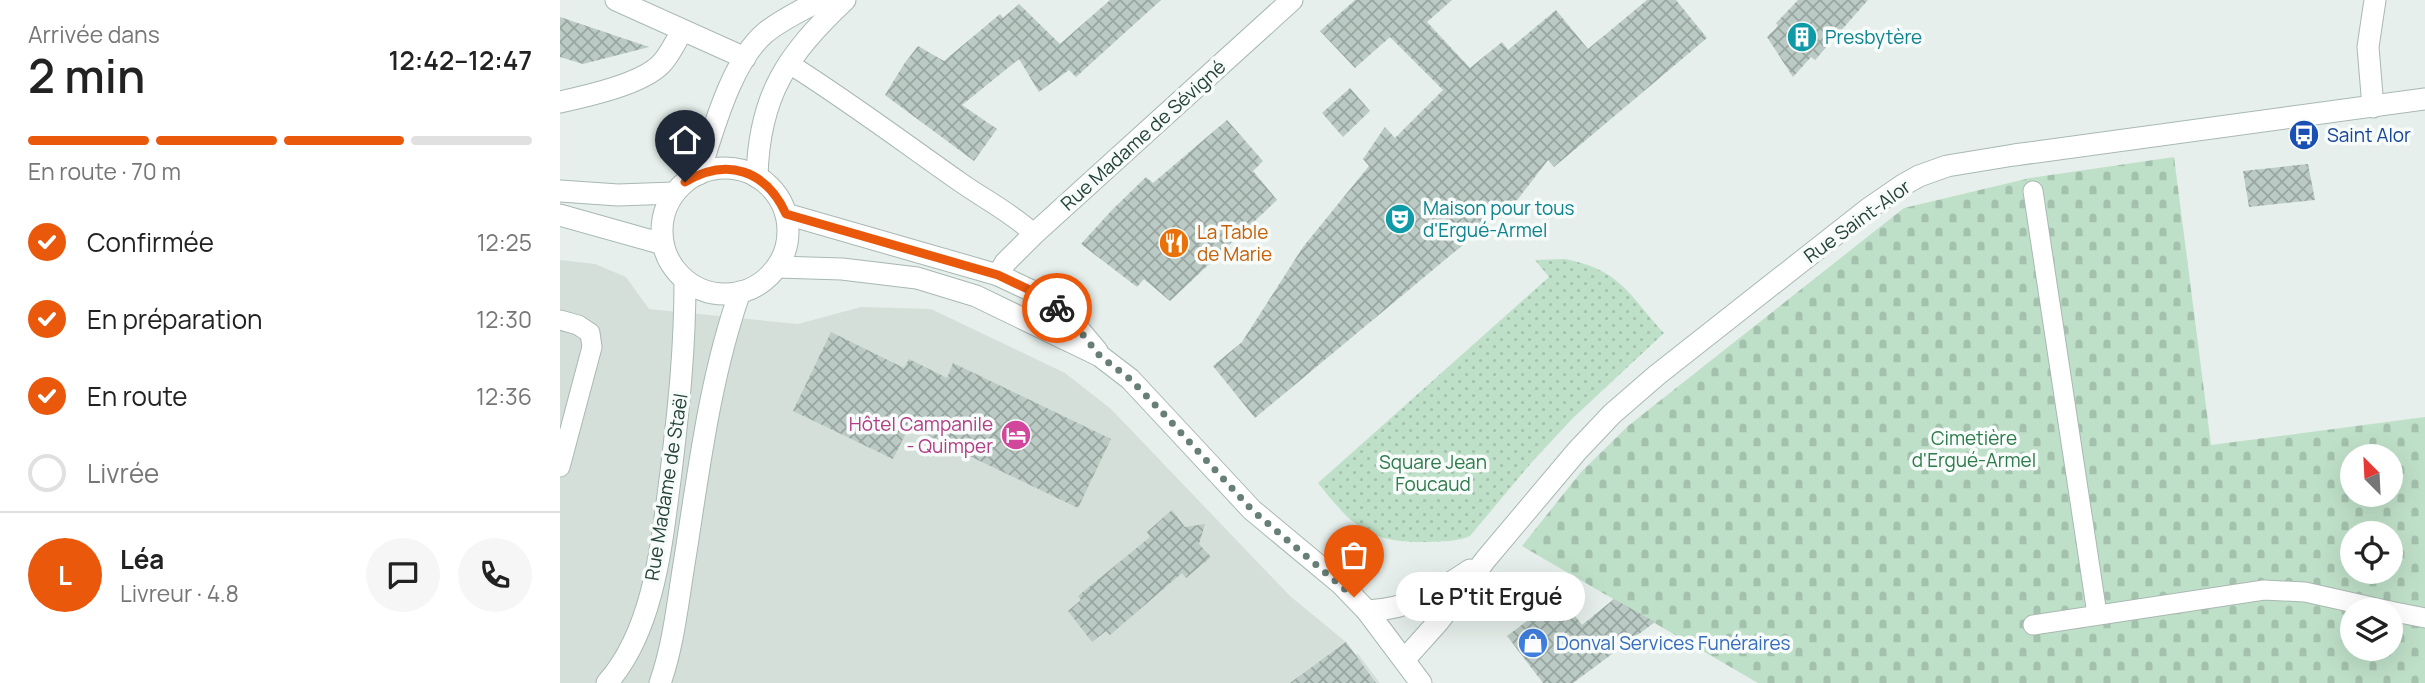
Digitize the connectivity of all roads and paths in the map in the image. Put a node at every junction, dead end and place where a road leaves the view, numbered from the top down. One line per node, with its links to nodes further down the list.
1 (616, 0): 6 (street)
2 (821, 0): 7 (street)
3 (845, 0): 8 (street)
4 (1292, 0): 19 (street, Rue Madame de Sévigné)
5 (2375, 0): 11 (street)
6 (682, 32): 7 (street); 10 (street)
7 (745, 58): 12 (street)
8 (788, 64): 13 (street); 19 (lane)
9 (2425, 99): 11 (street, Rue Saint-Alor)
10 (560, 102)
11 (2373, 107): 30 (street, Rue Saint-Alor)
12 (699, 174): 13 (street); 16 (street)
13 (757, 177): 17 (street)
14 (560, 191): 16 (street)
15 (2033, 191): 33 (lane)
16 (674, 193): 20 (street)
17 (786, 214): 21 (street); 22 (street)
18 (560, 215): 20 (street)
19 (1034, 234): 22 (street, Rue Madame de Sévigné)
20 (663, 244): 23 (street)
21 (777, 267): 24 (street); 25 (street)
22 (998, 275): 24 (street); 26 (street); 28 (street)
23 (685, 281): 25 (street); 38 (street, Rue Madame de Staël)
24 (952, 288): 26 (street)
25 (740, 292): 39 (street, Rue Madame de Staël)
26 (1000, 307): 28 (street)
27 (560, 320): 29 (lane)
28 (1100, 356): 32 (street)
29 (560, 467)
30 (1486, 559): 32 (street, Rue Saint-Alor); 37 (street, Rue Saint-Alor)
31 (2340, 600): 33 (lane)
32 (1367, 611): 37 (street)
33 (2097, 614): 36 (lane)
34 (2403, 614): 35 (lane)
35 (2425, 618)
36 (2033, 625)
37 (1404, 660): 40 (street)
38 (607, 683)
39 (660, 683)
40 (1421, 683)

